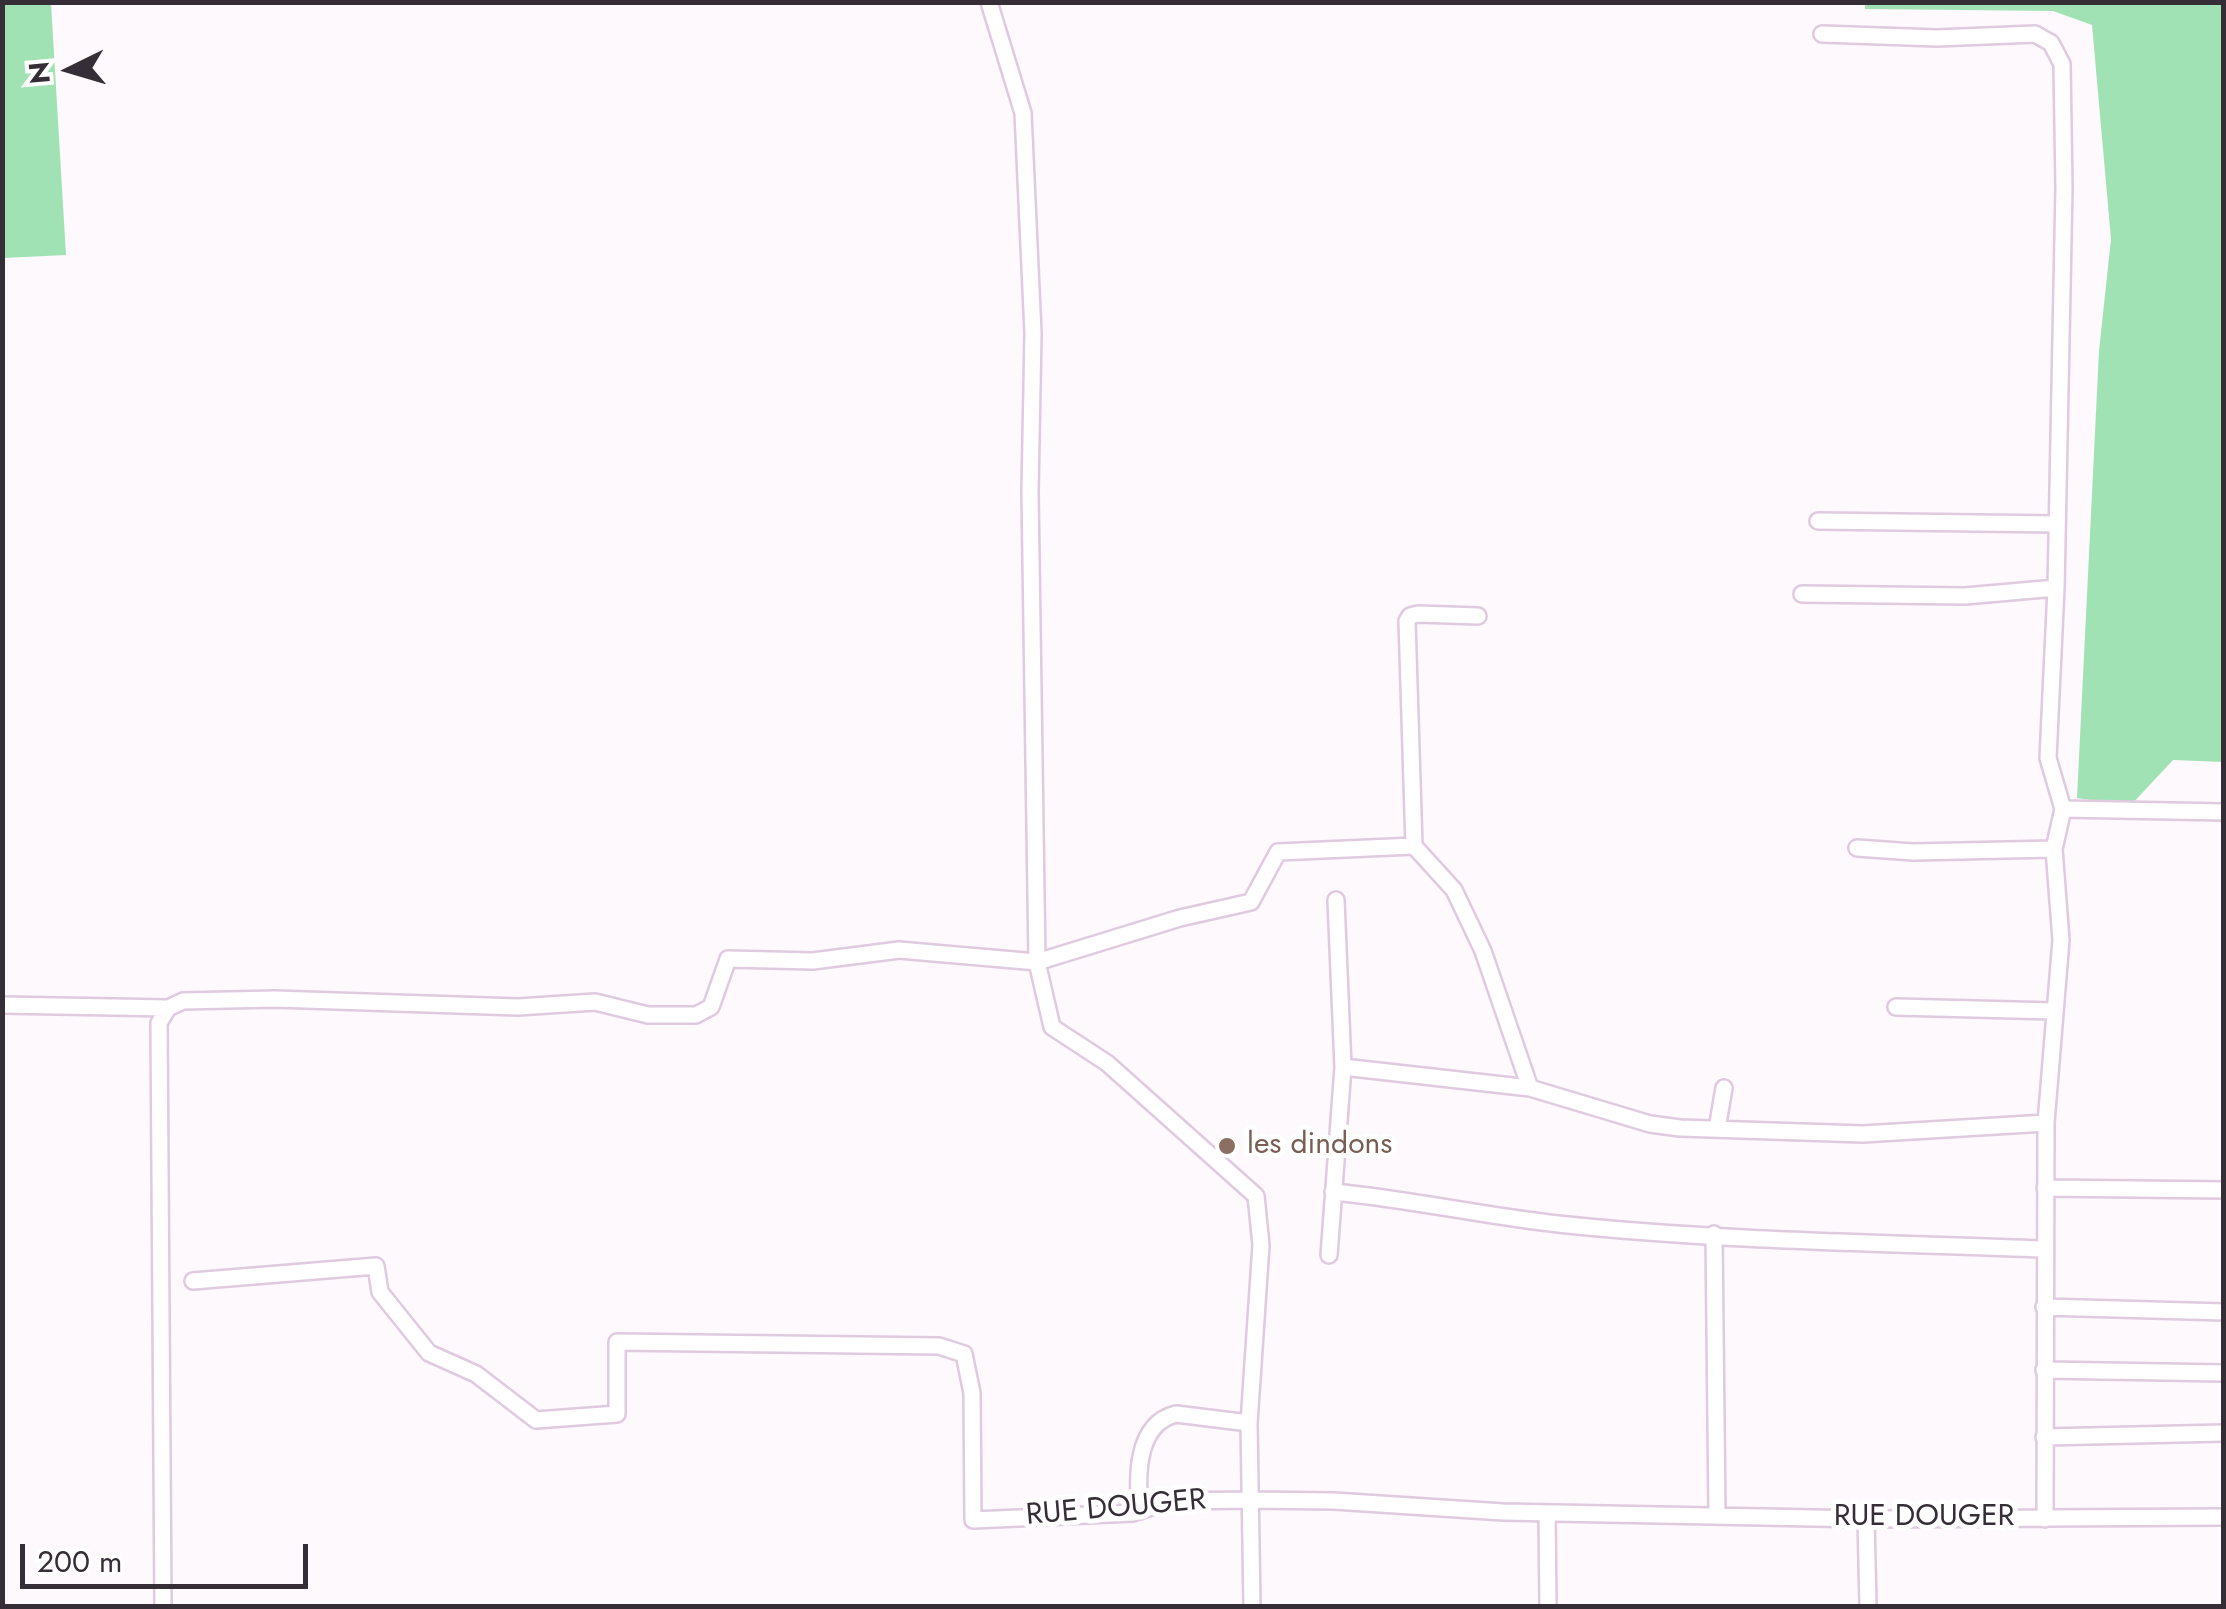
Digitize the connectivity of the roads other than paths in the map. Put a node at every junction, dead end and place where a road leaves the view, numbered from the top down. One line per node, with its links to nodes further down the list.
1 (989, 2): 14 (street)
2 (1822, 34): 4 (street)
3 (1818, 521): 4 (street)
4 (2057, 524): 5 (street)
5 (2056, 588): 6 (street); 8 (street)
6 (1802, 594)
7 (1478, 616): 10 (street)
8 (2063, 809): 9 (street); 12 (street)
9 (2224, 812)
10 (1414, 846): 14 (street); 20 (street)
11 (1857, 848): 12 (street)
12 (2054, 849): 18 (street)
13 (1336, 900): 19 (street)
14 (1037, 962): 17 (street); 35 (street)
15 (2, 1005): 17 (street)
16 (1896, 1007): 18 (street)
17 (168, 1008): 45 (street)
18 (2054, 1011): 22 (street)
19 (1343, 1066): 20 (street); 26 (street)
20 (1530, 1088): 23 (street)
21 (1724, 1088): 23 (street)
22 (2046, 1123): 23 (street); 24 (street)
23 (1717, 1129)
24 (2045, 1188): 25 (street); 28 (street)
25 (2224, 1190)
26 (1333, 1192): 27 (street); 29 (street)
27 (1714, 1234): 28 (street); 41 (street)
28 (2044, 1249): 31 (street)
29 (1328, 1255)
30 (192, 1281): 39 (street, RUE DOUGER)
31 (2044, 1308): 32 (street); 33 (street)
32 (2224, 1312)
33 (2044, 1370): 34 (street); 37 (street)
34 (2224, 1373)
35 (1248, 1423): 38 (street); 39 (street)
36 (2224, 1433): 37 (street)
37 (2044, 1437): 43 (street)
38 (1252, 1500): 39 (street, RUE DOUGER); 40 (street, RUE DOUGER); 46 (street)
39 (1140, 1511)
40 (1547, 1513): 41 (street, RUE DOUGER); 47 (street)
41 (1717, 1516): 44 (street, RUE DOUGER)
42 (2224, 1517): 43 (street, RUE DOUGER)
43 (2044, 1518): 44 (street, RUE DOUGER)
44 (1866, 1519): 48 (street)
45 (164, 1606)
46 (1252, 1606)
47 (1548, 1606)
48 (1868, 1606)

